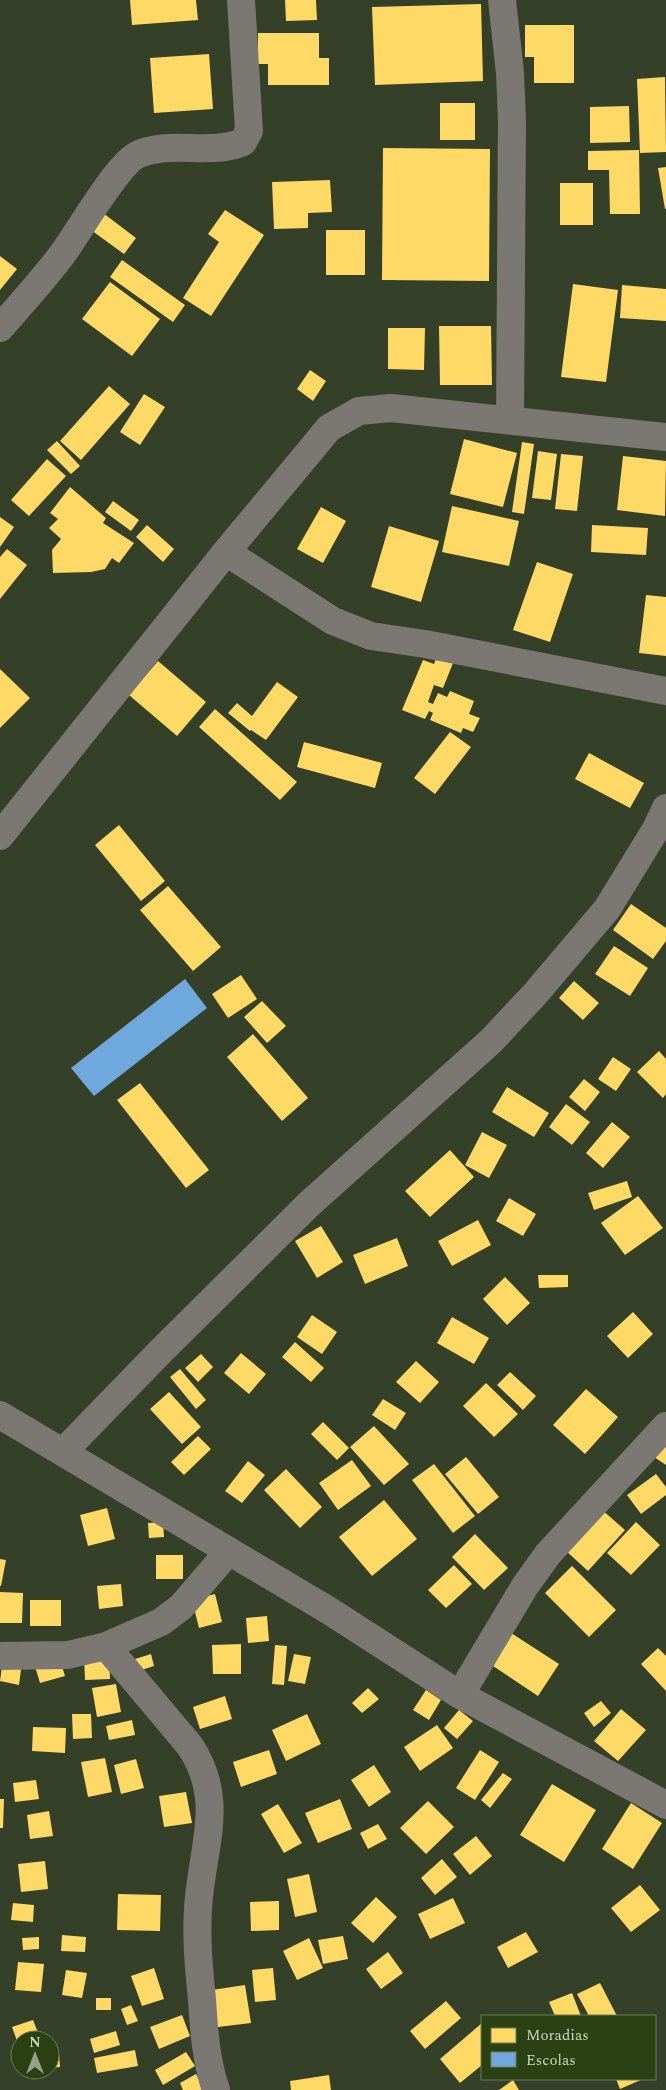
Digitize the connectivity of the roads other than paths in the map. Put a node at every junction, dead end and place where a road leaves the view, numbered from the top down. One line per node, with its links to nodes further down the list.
1 (241, 0): 3 (street)
2 (502, 0): 4 (street)
3 (0, 328)
4 (510, 420): 5 (street); 6 (street)
5 (666, 437)
6 (226, 552): 7 (street); 9 (street)
7 (666, 691)
8 (666, 808): 12 (street)
9 (0, 836)
10 (0, 1415): 12 (street)
11 (666, 1426): 16 (street)
12 (64, 1451): 13 (street)
13 (230, 1551): 14 (street); 16 (street)
14 (106, 1646): 15 (street); 18 (street)
15 (0, 1656)
16 (460, 1695): 17 (street)
17 (666, 1805)
18 (216, 2090)

